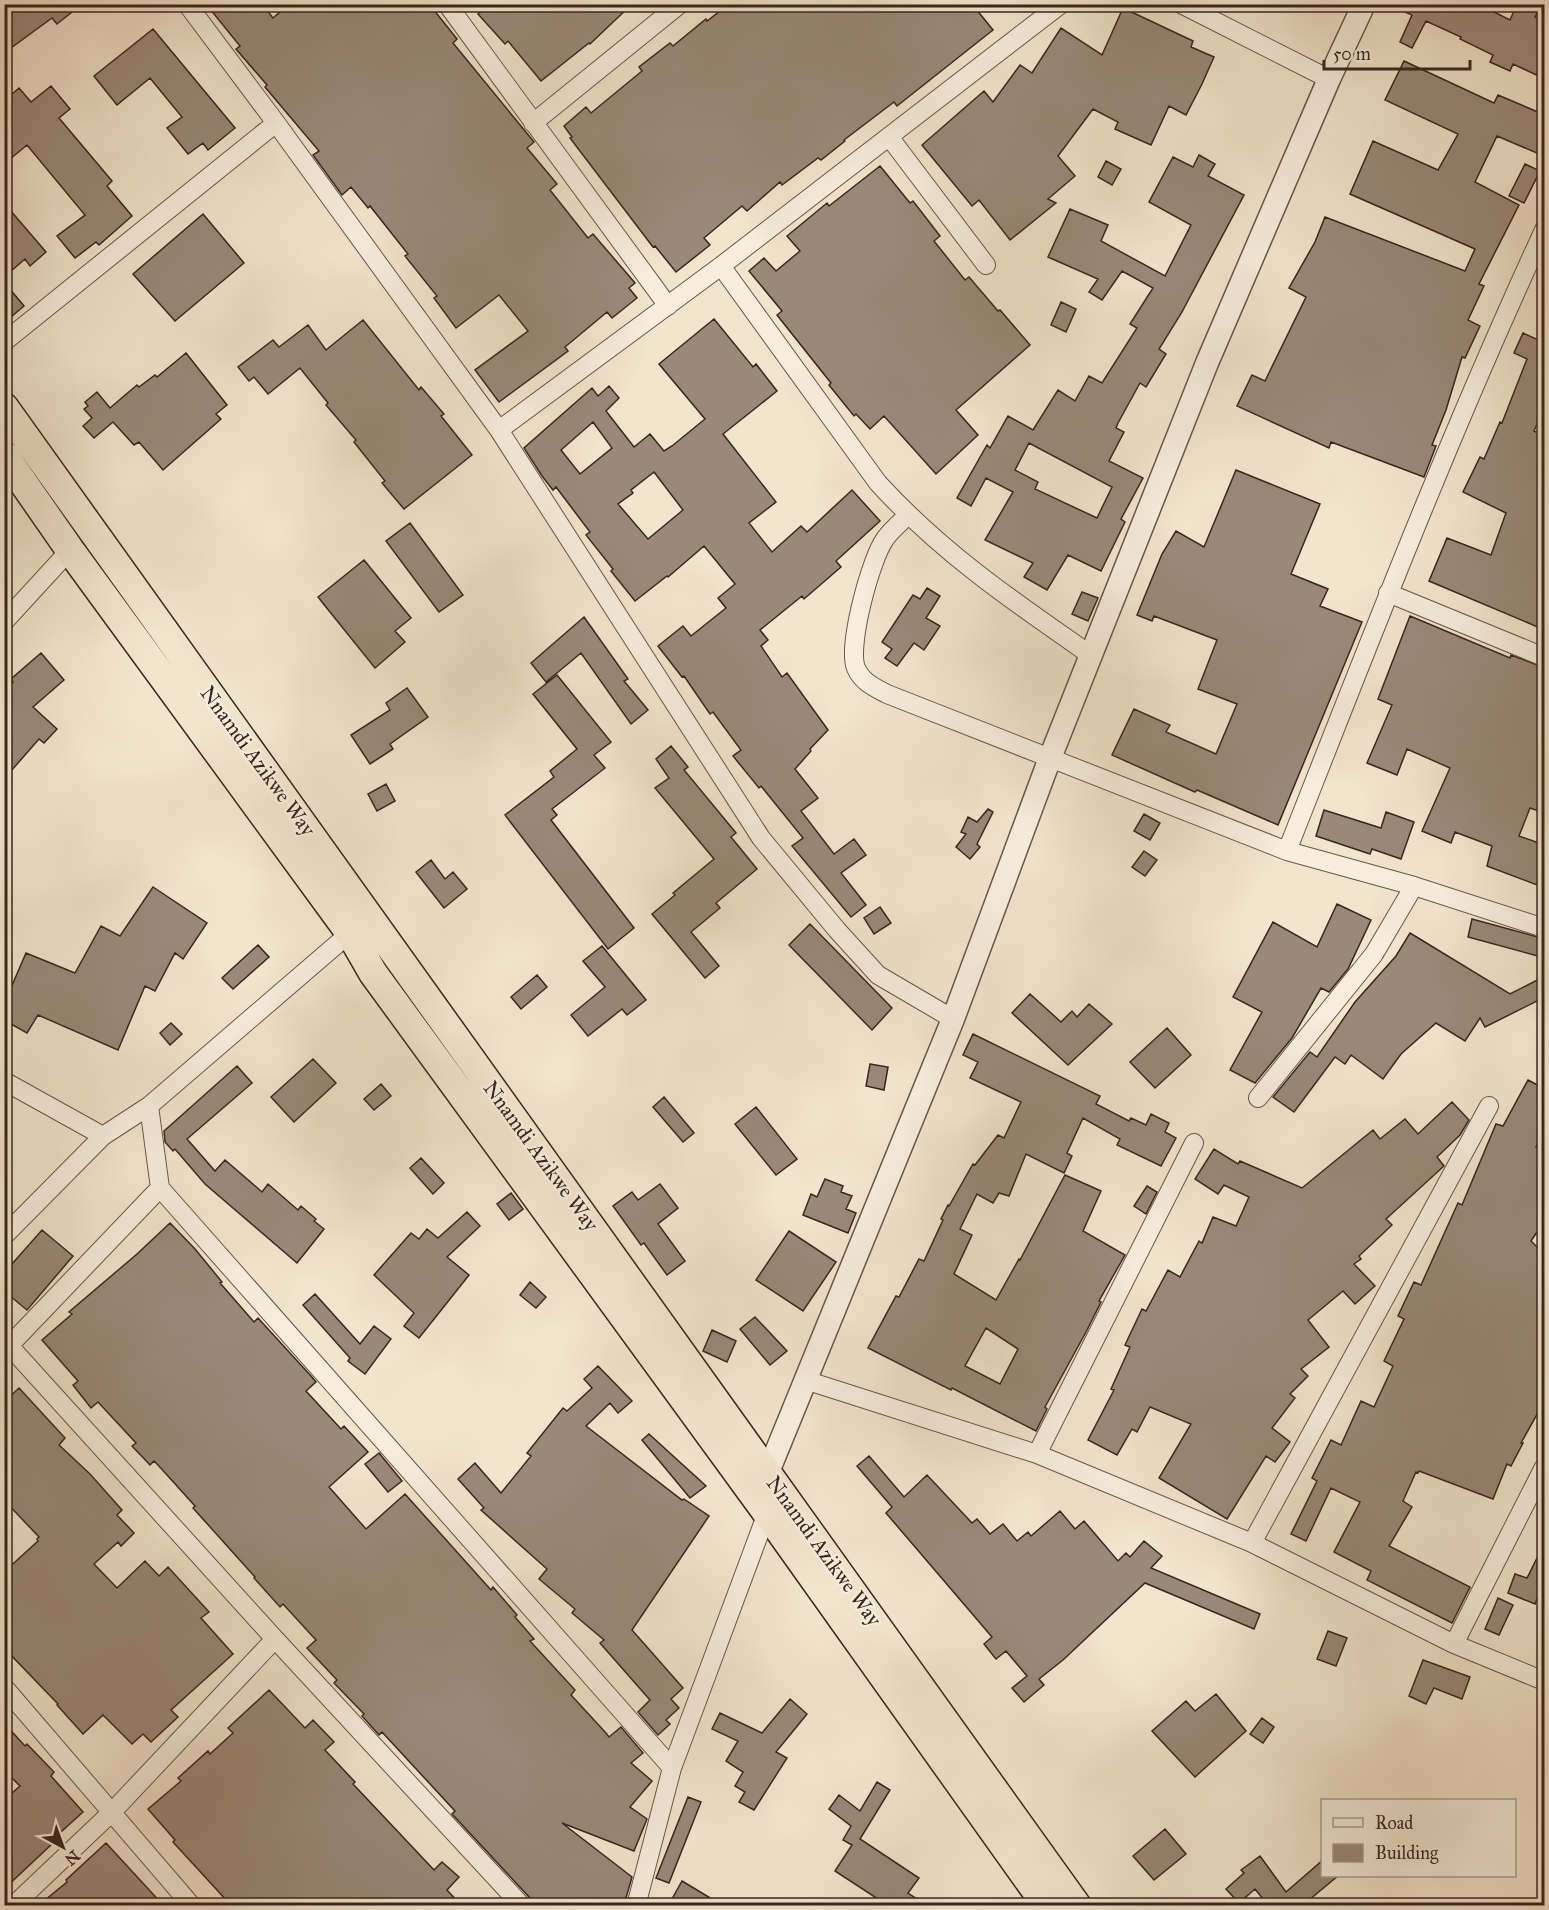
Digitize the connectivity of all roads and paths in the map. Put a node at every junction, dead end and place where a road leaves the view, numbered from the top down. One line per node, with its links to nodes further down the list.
1 (187, 4): 8 (street)
2 (447, 4): 9 (street)
3 (680, 4): 9 (street)
4 (1060, 4): 10 (street)
5 (1181, 4): 7 (street)
6 (1364, 4): 7 (street)
7 (1329, 79): 23 (street)
8 (276, 123): 15 (street); 17 (street)
9 (533, 123): 14 (street)
10 (890, 138): 12 (street); 13 (street)
11 (1545, 230): 21 (street)
12 (986, 265)
13 (721, 266): 14 (street); 19 (street)
14 (668, 306): 17 (street)
15 (4, 342)
16 (4, 407): 43 (highway, Nnamdi Azikwe Way)
17 (499, 430): 30 (street)
18 (4, 455): 20 (highway, Nnamdi Azikwe Way)
19 (908, 515): 23 (street); 25 (street)
20 (70, 550): 22 (street); 29 (highway, Nnamdi Azikwe Way)
21 (1388, 593): 24 (street); 26 (street)
22 (4, 622)
23 (1092, 656): 25 (street)
24 (1545, 657)
25 (1050, 758): 26 (street); 30 (street)
26 (1287, 851): 27 (street)
27 (1414, 886): 28 (street); 32 (street)
28 (1545, 928)
29 (350, 933): 33 (street); 44 (highway, Nnamdi Azikwe Way)
30 (953, 1019): 40 (street)
31 (4, 1081): 35 (street)
32 (1258, 1098)
33 (149, 1106): 35 (street); 37 (street)
34 (1489, 1106): 45 (street)
35 (104, 1136): 38 (street)
36 (1194, 1143): 41 (street)
37 (160, 1188): 39 (street); 50 (street)
38 (4, 1236)
39 (6, 1346): 46 (street)
40 (805, 1380): 41 (street); 43 (street)
41 (1037, 1454): 45 (street)
42 (1545, 1467): 47 (street)
43 (768, 1472): 57 (highway, Nnamdi Azikwe Way)
44 (767, 1513): 50 (street); 56 (highway, Nnamdi Azikwe Way)
45 (1252, 1543): 47 (street)
46 (274, 1639): 51 (street); 54 (street)
47 (1454, 1644): 48 (street)
48 (1545, 1681)
49 (4, 1688): 51 (street)
50 (672, 1768): 55 (street)
51 (112, 1812): 52 (street); 53 (street)
52 (13, 1905)
53 (192, 1905)
54 (522, 1905)
55 (636, 1905)
56 (1047, 1905)
57 (1077, 1905)

